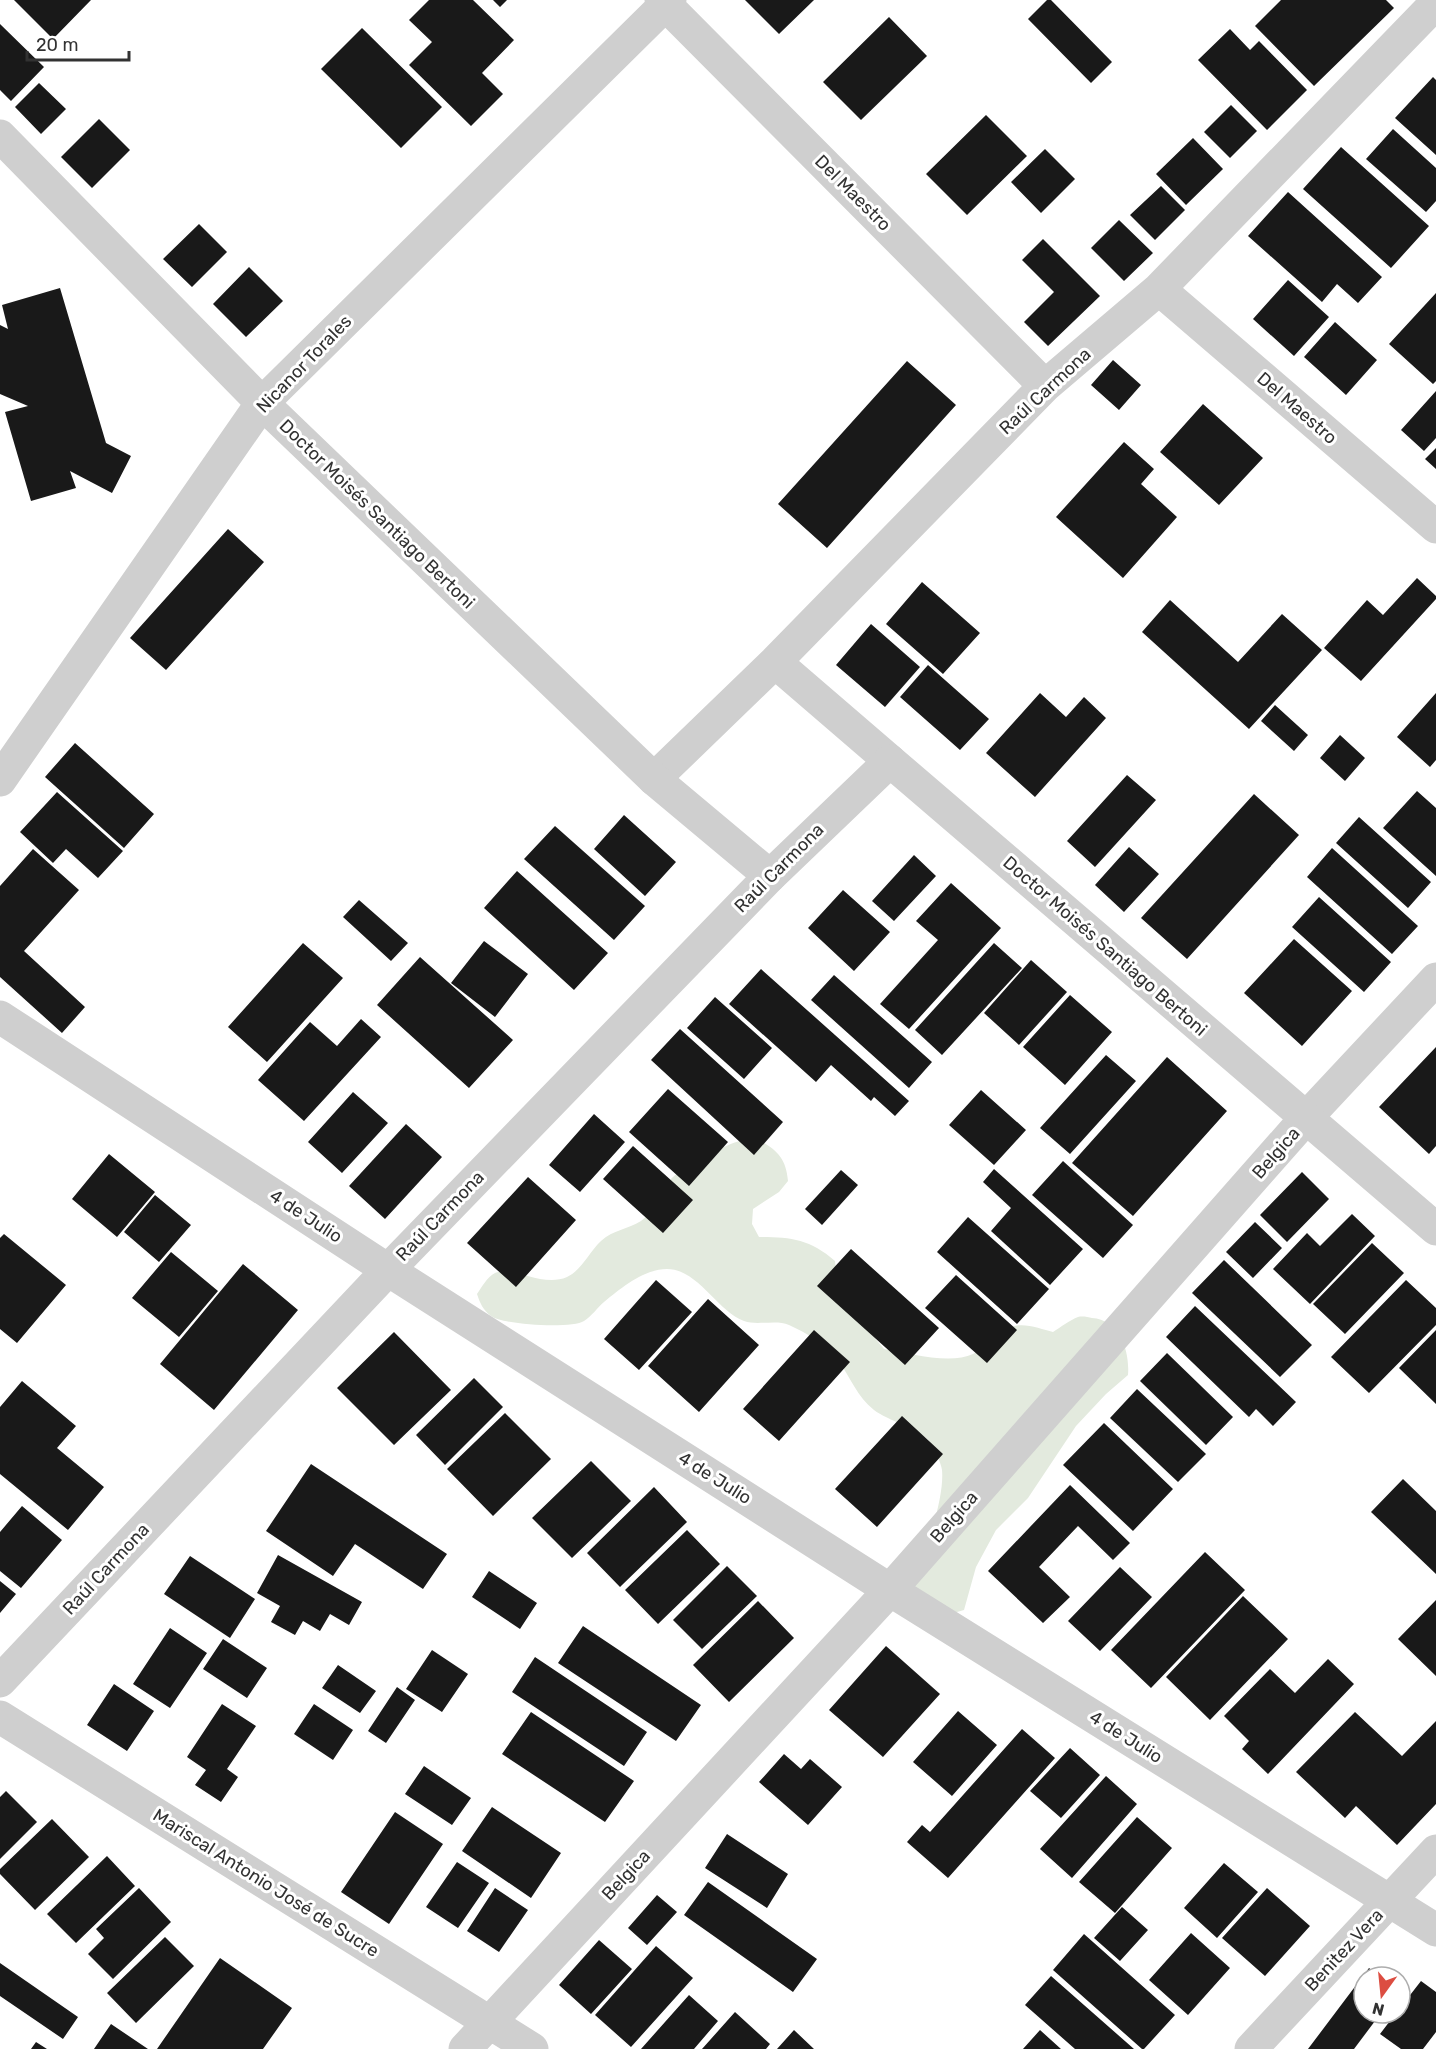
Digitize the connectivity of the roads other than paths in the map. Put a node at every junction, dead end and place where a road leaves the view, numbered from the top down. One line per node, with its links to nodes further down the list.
1 (666, 1): 5 (street, Del Maestro); 6 (street, Nicanor Torales)
2 (1436, 1): 4 (street, Raúl Carmona)
3 (0, 136): 6 (street, Doctor Moisés Santiago Bertoni)
4 (1159, 289): 5 (street, Raúl Carmona); 7 (street, Del Maestro)
5 (1045, 386): 8 (street, Raúl Carmona)
6 (262, 403): 10 (street, Doctor Moisés Santiago Bertoni); 11 (street, Nicanor Torales)
7 (1436, 527)
8 (775, 662): 9 (street, Doctor Moisés Santiago Bertoni); 10 (street, Raúl Carmona)
9 (890, 761): 12 (street, Raúl Carmona); 15 (street, Doctor Moisés Santiago Bertoni)
10 (654, 779): 12 (street, Doctor Moisés Santiago Bertoni)
11 (0, 780)
12 (770, 876): 17 (street, Raúl Carmona)
13 (1436, 979): 15 (street, Belgica)
14 (0, 1017): 17 (street, 4 de Julio)
15 (1306, 1118): 16 (street, Doctor Moisés Santiago Bertoni); 18 (street, Belgica)
16 (1436, 1229)
17 (388, 1270): 18 (street, 4 de Julio); 19 (street, Raúl Carmona)
18 (890, 1590): 22 (street, 4 de Julio); 24 (street, Belgica)
19 (0, 1681)
20 (0, 1718): 24 (street, Mariscal Antonio José de Sucre)
21 (1436, 1851): 22 (street, Benitez Vera)
22 (1389, 1901): 23 (street, 4 de Julio); 27 (street, Benitez Vera)
23 (1436, 1930)
24 (490, 2022): 25 (street, Belgica); 26 (street, Mariscal Antonio José de Sucre)
25 (465, 2049)
26 (532, 2049)
27 (1251, 2049)

